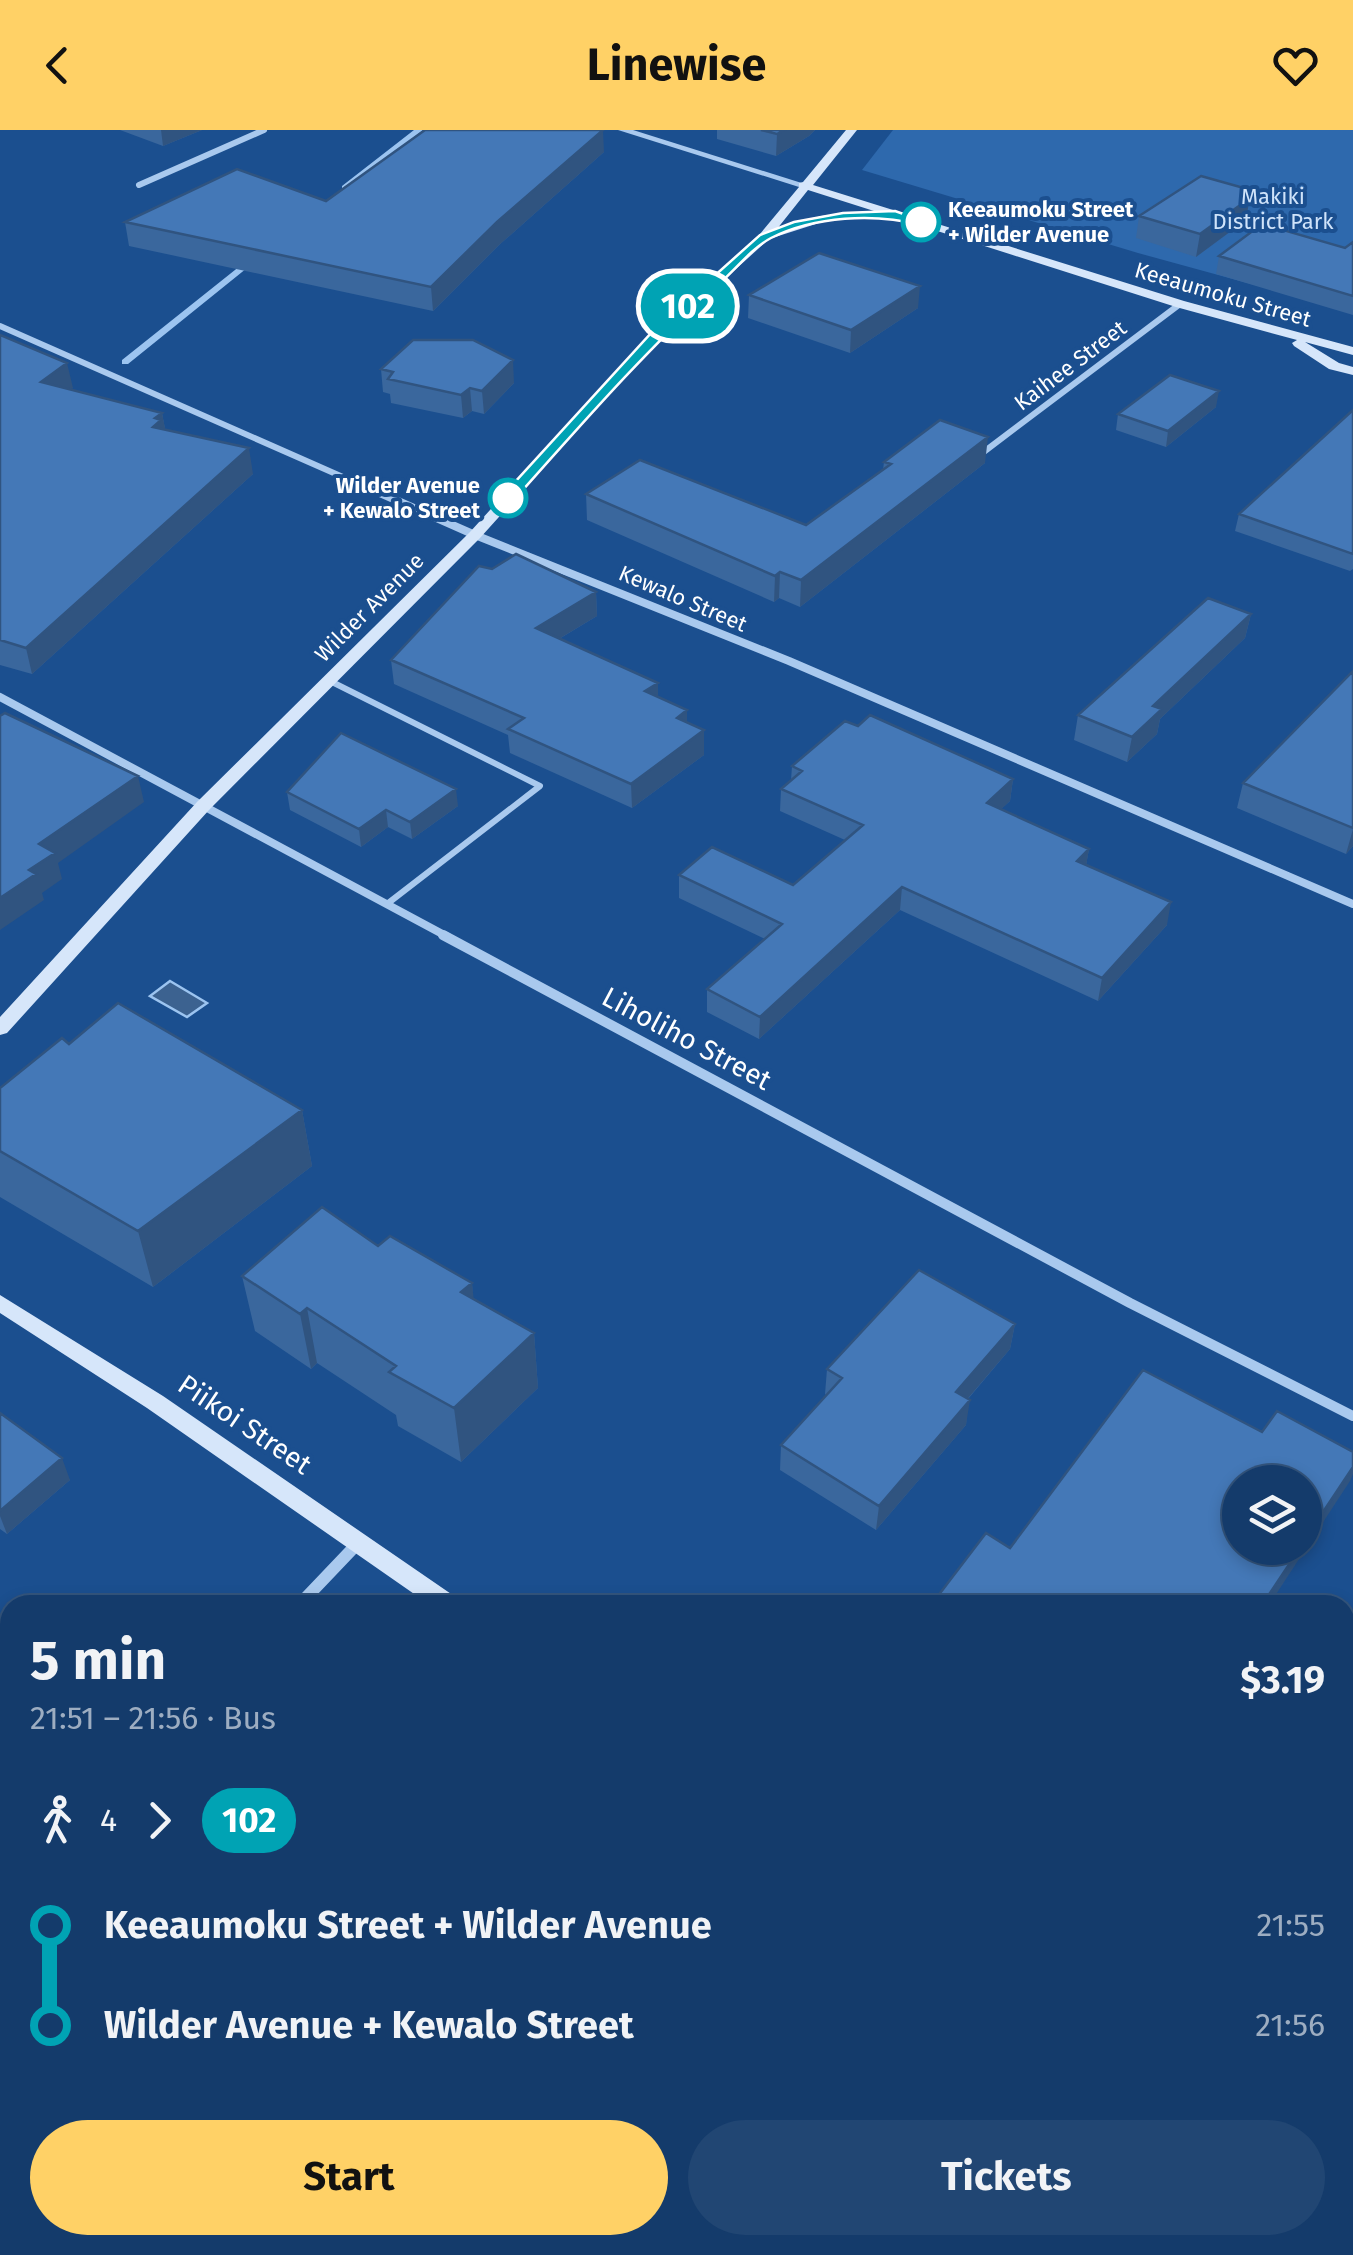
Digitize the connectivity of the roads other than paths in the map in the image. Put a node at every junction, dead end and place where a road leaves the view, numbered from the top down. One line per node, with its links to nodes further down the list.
1 (264, 130): 4 (street)
2 (624, 130): 5 (street, Keeaumoku Street)
3 (852, 130): 5 (main road, Wilder Avenue)
4 (139, 185)
5 (803, 186): 6 (main road, Keeaumoku Street); 7 (main road, Wilder Avenue)
6 (895, 214): 7 (main road); 8 (main road, Keeaumoku Street)
7 (764, 237): 14 (main road, Wilder Avenue)
8 (1180, 304): 10 (main road, Keeaumoku Street); 13 (street, Kaihee Street)
9 (0, 326): 14 (street, Kewalo Street)
10 (1284, 334): 11 (main road, Keeaumoku Street); 12 (main road)
11 (1353, 351)
12 (1353, 372)
13 (981, 454)
14 (474, 534): 15 (main road, Wilder Avenue); 19 (street, Kewalo Street)
15 (328, 680): 17 (main road, Wilder Avenue); 18 (lane)
16 (0, 697): 17 (street, Liholiho Street)
17 (203, 806): 18 (street, Liholiho Street); 20 (main road, Wilder Avenue)
18 (387, 904): 22 (street, Liholiho Street)
19 (1353, 904)
20 (0, 1030)
21 (0, 1303): 23 (main road, Piikoi Street)
22 (1353, 1416)
23 (359, 1542): 24 (street); 25 (main road, Piikoi Street)
24 (309, 1595)
25 (435, 1595)

